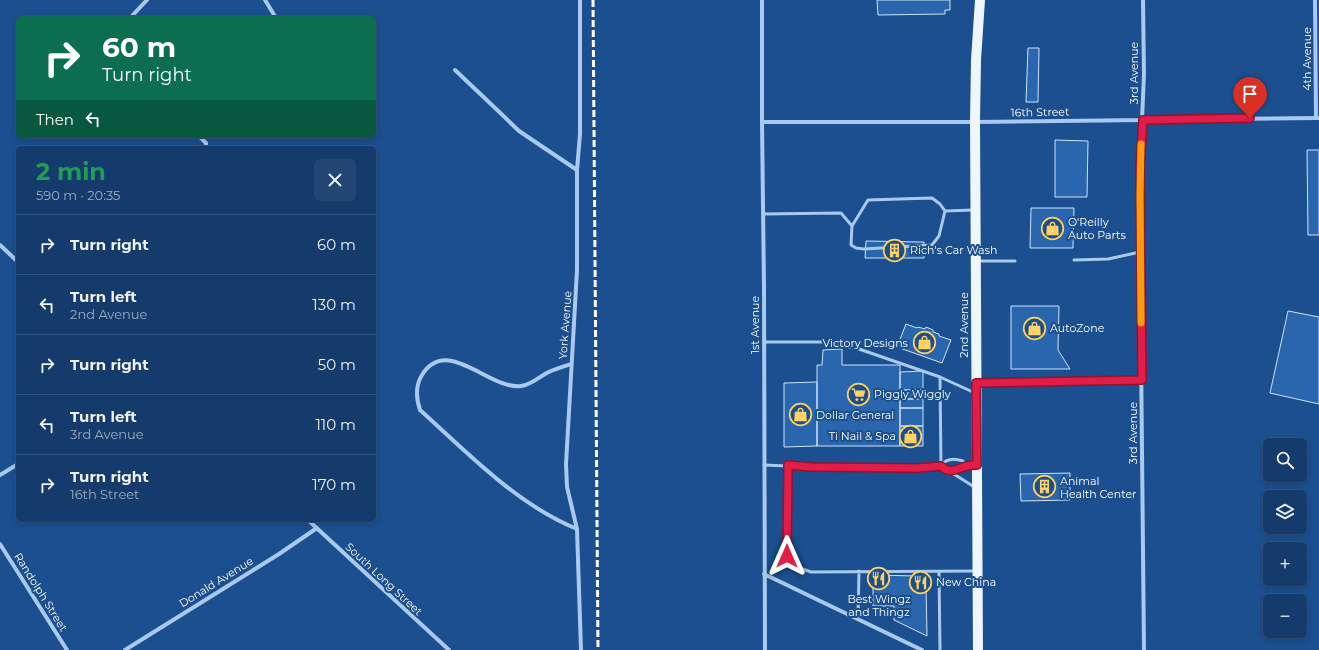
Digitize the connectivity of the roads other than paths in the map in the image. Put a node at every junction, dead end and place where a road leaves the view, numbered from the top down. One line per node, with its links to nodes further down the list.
1 (147, 0): 8 (street)
2 (265, 0): 9 (street)
3 (580, 0): 17 (street, York Avenue)
4 (762, 0): 13 (street, 1st Avenue)
5 (980, 0): 14 (main road, 2nd Avenue)
6 (1143, 0): 12 (street, 3rd Avenue)
7 (1315, 0): 11 (street, 4th Avenue)
8 (132, 16)
9 (275, 16)
10 (454, 70): 17 (street)
11 (1318, 118): 12 (street, 16th Street)
12 (1143, 120): 14 (street, 16th Street); 23 (street, 3rd Avenue)
13 (762, 122): 14 (street, 16th Street); 20 (street, 1st Avenue)
14 (975, 122): 18 (main road, 2nd Avenue)
15 (201, 138): 16 (street)
16 (206, 146)
17 (577, 170): 29 (street, York Avenue)
18 (975, 210): 19 (lane); 26 (main road, 2nd Avenue)
19 (945, 211): 21 (lane); 21 (lane)
20 (763, 214): 21 (lane); 28 (street, 1st Avenue)
21 (852, 226)
22 (0, 245): 24 (street)
23 (1140, 252): 25 (lane); 31 (street, 3rd Avenue)
24 (16, 260)
25 (1074, 260)
26 (976, 261): 27 (lane); 32 (main road, 2nd Avenue)
27 (1015, 261)
28 (764, 342): 30 (lane); 35 (street, 1st Avenue)
29 (571, 364): 45 (street, York Avenue); 45 (street)
30 (940, 377): 33 (lane); 38 (lane)
31 (1142, 380): 32 (lane); 60 (street, 3rd Avenue)
32 (976, 383): 33 (main road, 2nd Avenue)
33 (977, 393): 37 (main road, 2nd Avenue)
34 (16, 465): 41 (street)
35 (764, 465): 36 (lane); 50 (street, 1st Avenue)
36 (788, 465): 38 (lane); 47 (lane)
37 (977, 465): 39 (lane); 42 (main road, 2nd Avenue)
38 (941, 466): 39 (lane); 40 (lane)
39 (965, 466): 40 (lane)
40 (948, 470): 42 (lane)
41 (0, 475)
42 (976, 489): 48 (main road, 2nd Avenue)
43 (310, 522): 44 (street, South Long Street)
44 (317, 528): 53 (street, Donald Avenue); 54 (street, South Long Street)
45 (577, 529): 55 (street, York Avenue)
46 (0, 544): 52 (street, Randolph Street)
47 (859, 571): 49 (lane); 51 (lane)
48 (978, 571): 49 (lane); 59 (main road, 2nd Avenue)
49 (939, 572): 58 (lane)
50 (764, 574): 51 (street); 56 (street, 1st Avenue)
51 (858, 619): 57 (street)
52 (67, 650)
53 (125, 650)
54 (449, 650)
55 (581, 650)
56 (765, 650)
57 (922, 650)
58 (940, 650)
59 (978, 650)
60 (1144, 650)

